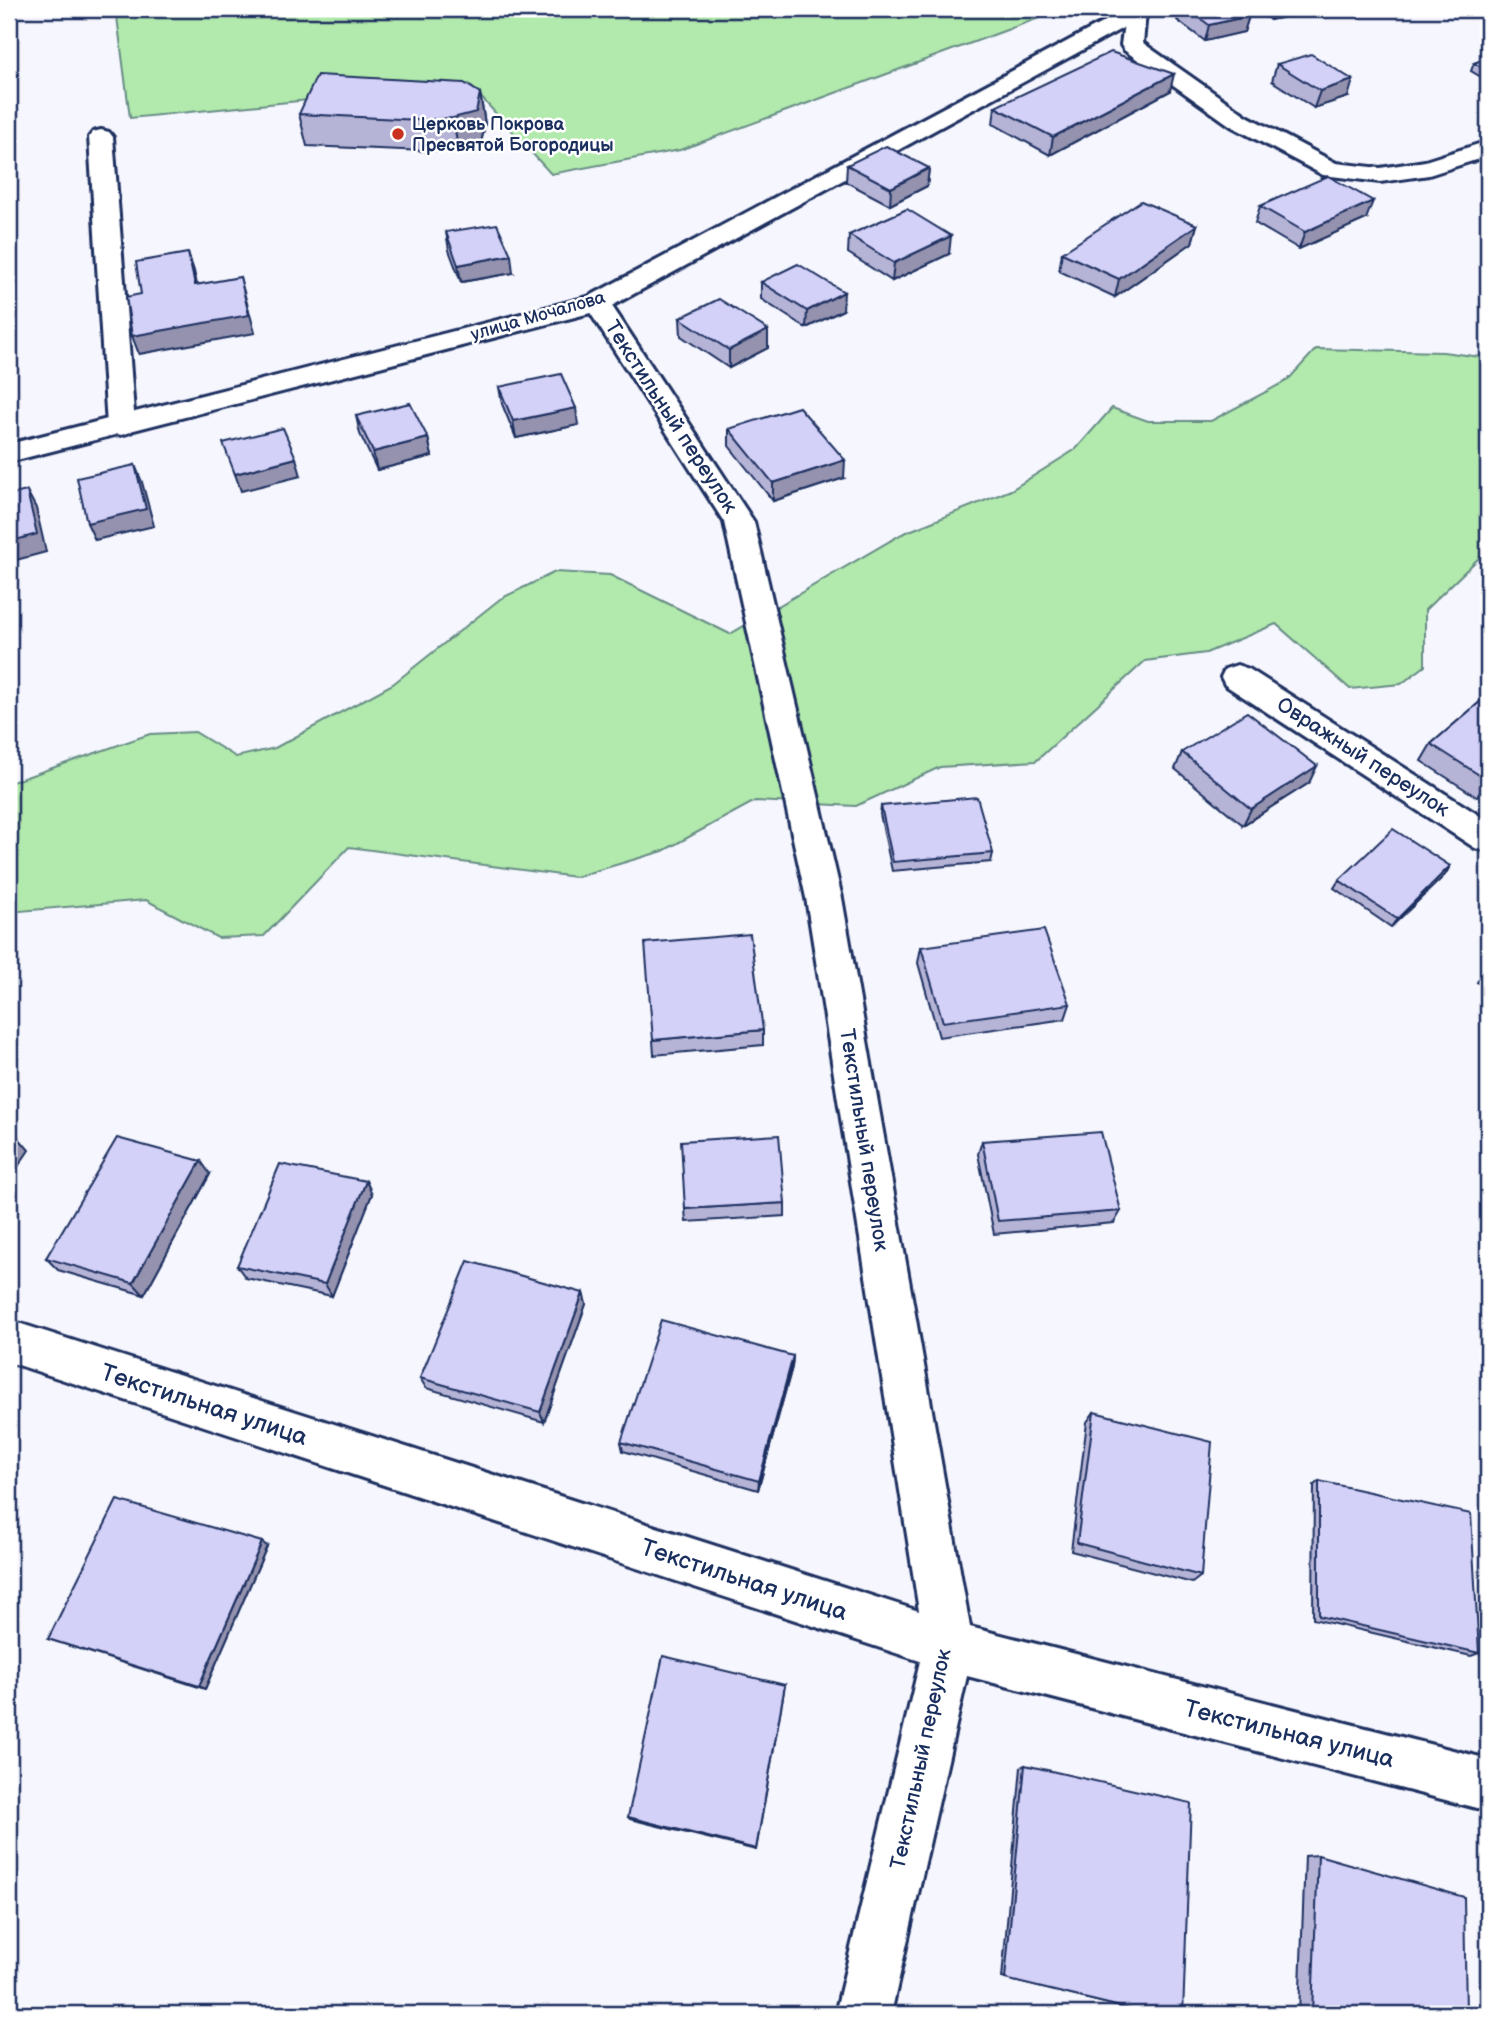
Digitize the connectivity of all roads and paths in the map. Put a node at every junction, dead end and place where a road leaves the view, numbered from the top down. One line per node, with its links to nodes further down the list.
1 (1137, 10): 3 (street); 4 (street, улица Мочалова)
2 (102, 137): 5 (street)
3 (1488, 148)
4 (597, 303): 5 (street, улица Мочалова); 10 (street, Текстильный переулок)
5 (121, 426): 6 (street, улица Мочалова)
6 (9, 453)
7 (1237, 677): 8 (street, Овражный переулок)
8 (1488, 838)
9 (9, 1341): 10 (street, Текстильная улица)
10 (949, 1646): 11 (street, Текстильная улица); 12 (street, Текстильный переулок)
11 (1488, 1785)
12 (863, 2014)

